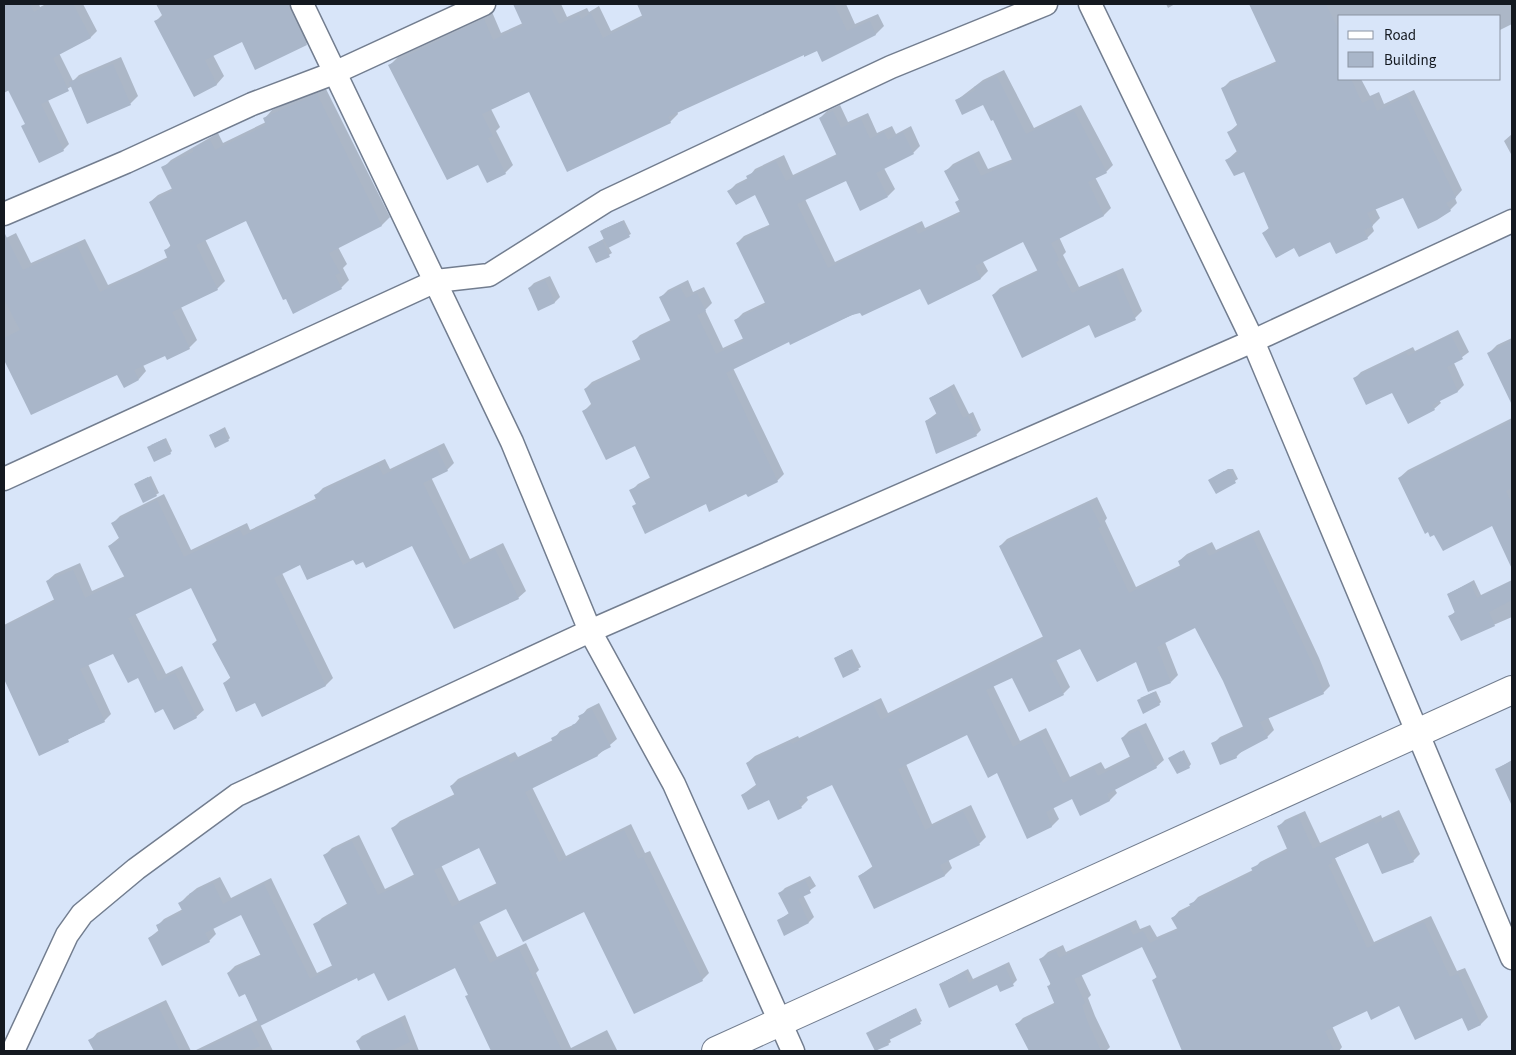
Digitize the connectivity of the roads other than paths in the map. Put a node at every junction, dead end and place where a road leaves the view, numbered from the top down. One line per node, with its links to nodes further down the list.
1 (302, 4): 5 (street)
2 (484, 4): 5 (street)
3 (1046, 4): 8 (street)
4 (1090, 4): 9 (street)
5 (334, 73): 6 (street); 8 (street)
6 (4, 214)
7 (1512, 221): 9 (street)
8 (436, 281): 10 (street); 11 (street)
9 (1253, 341): 11 (street); 13 (street)
10 (4, 479)
11 (590, 631): 15 (street); 16 (street)
12 (1512, 690): 13 (street)
13 (1418, 732): 14 (street); 15 (street)
14 (1512, 958)
15 (780, 1023): 17 (street); 18 (street)
16 (13, 1051)
17 (716, 1051)
18 (793, 1051)

